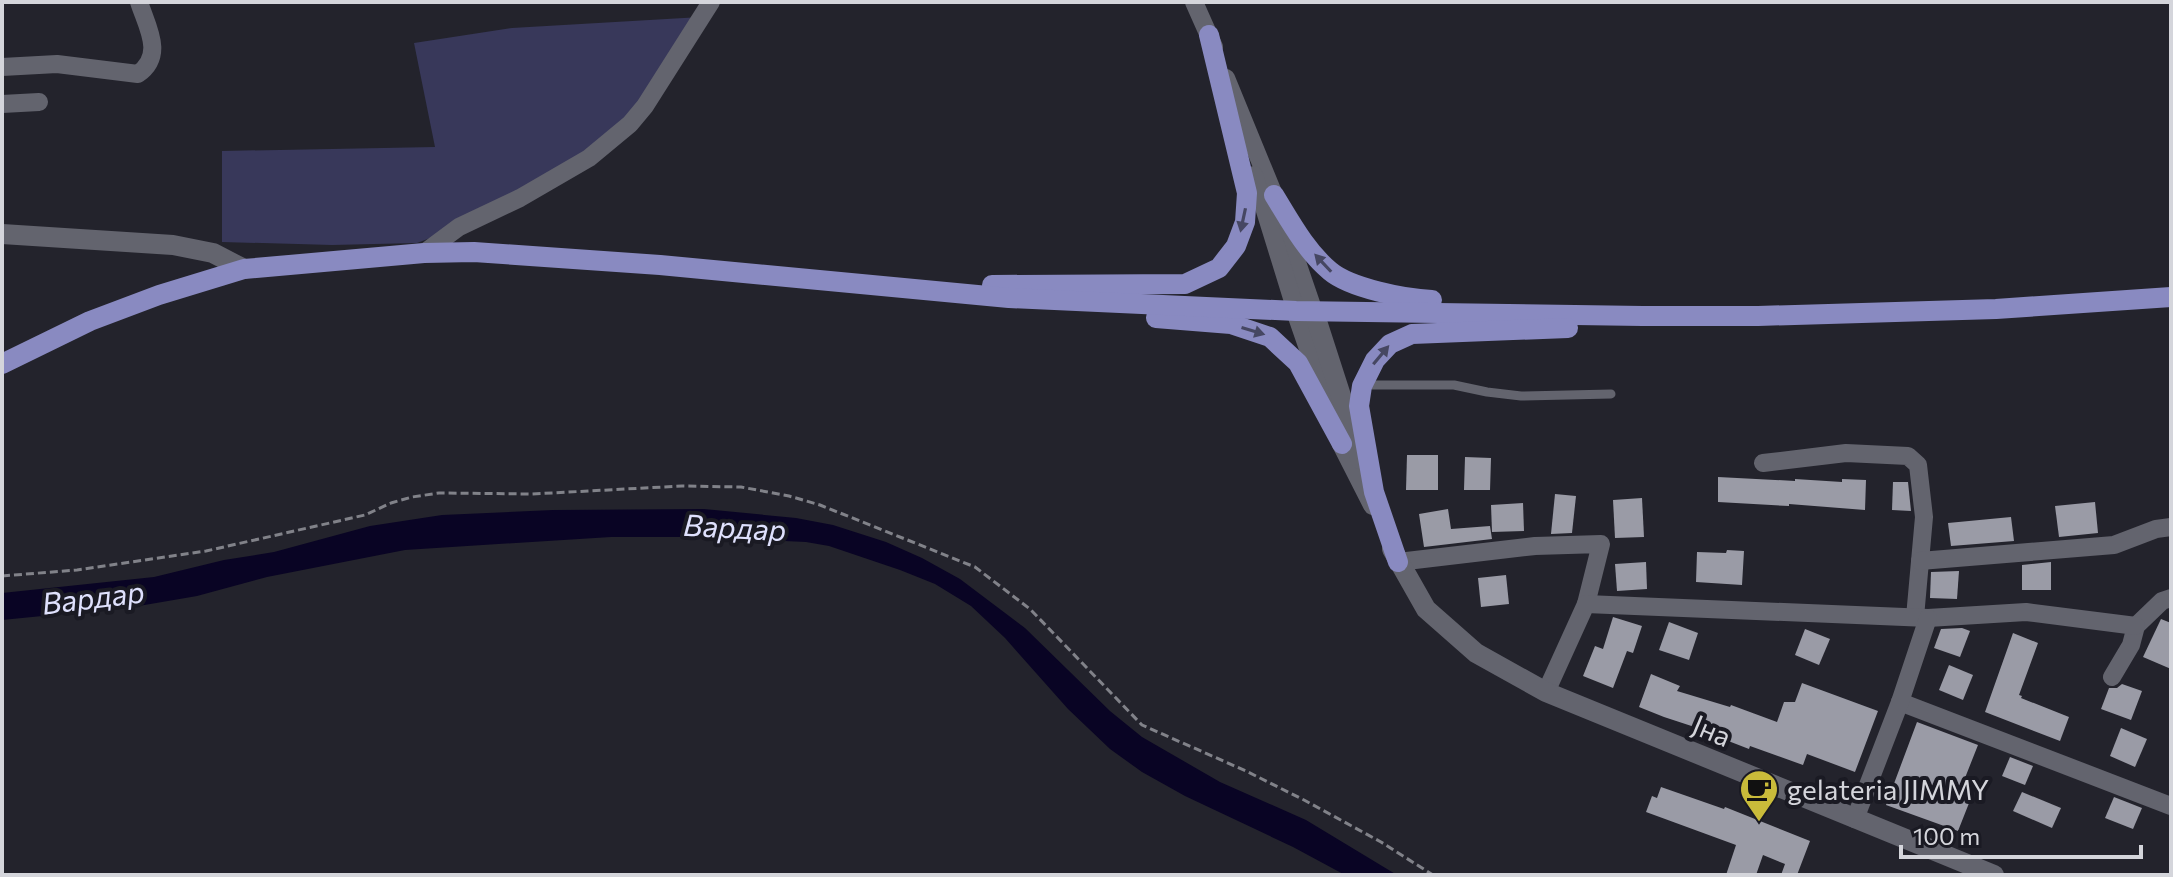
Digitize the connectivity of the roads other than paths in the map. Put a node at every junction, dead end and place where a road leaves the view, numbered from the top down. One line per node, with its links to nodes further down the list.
1 (139, 2): 5 (street)
2 (711, 2): 10 (street)
3 (1194, 2): 4 (street)
4 (1209, 35): 8 (street); 12 (main road, one-way to 12); 15 (street)
5 (2, 67)
6 (39, 102): 7 (street)
7 (2, 104)
8 (1274, 195): 15 (street); 16 (main road, one-way to 8)
9 (2, 234): 11 (street)
10 (424, 253): 11 (main road); 12 (main road)
11 (244, 269): 17 (main road)
12 (861, 285): 14 (main road)
13 (2171, 297): 16 (main road)
14 (1009, 298): 15 (main road); 20 (main road, one-way to 20)
15 (1305, 311): 16 (main road); 20 (street); 22 (street)
16 (1643, 316): 18 (main road, one-way to 16)
17 (2, 364)
18 (1362, 386): 19 (lane); 25 (main road)
19 (1611, 394)
20 (1342, 444): 22 (street)
21 (1763, 463): 24 (street)
22 (1368, 494): 25 (street, Јна)
23 (2171, 527): 24 (street)
24 (1920, 561): 28 (street)
25 (1398, 562): 27 (street); 31 (street, Јна)
26 (2171, 598): 29 (street)
27 (1586, 604): 28 (street); 31 (street)
28 (1921, 618): 29 (street); 32 (street)
29 (2136, 626): 30 (street)
30 (2112, 677)
31 (1546, 692): 34 (street, Јна)
32 (1900, 702): 33 (street); 34 (street)
33 (2171, 806)
34 (1855, 819): 35 (street, Јна)
35 (1994, 875)

